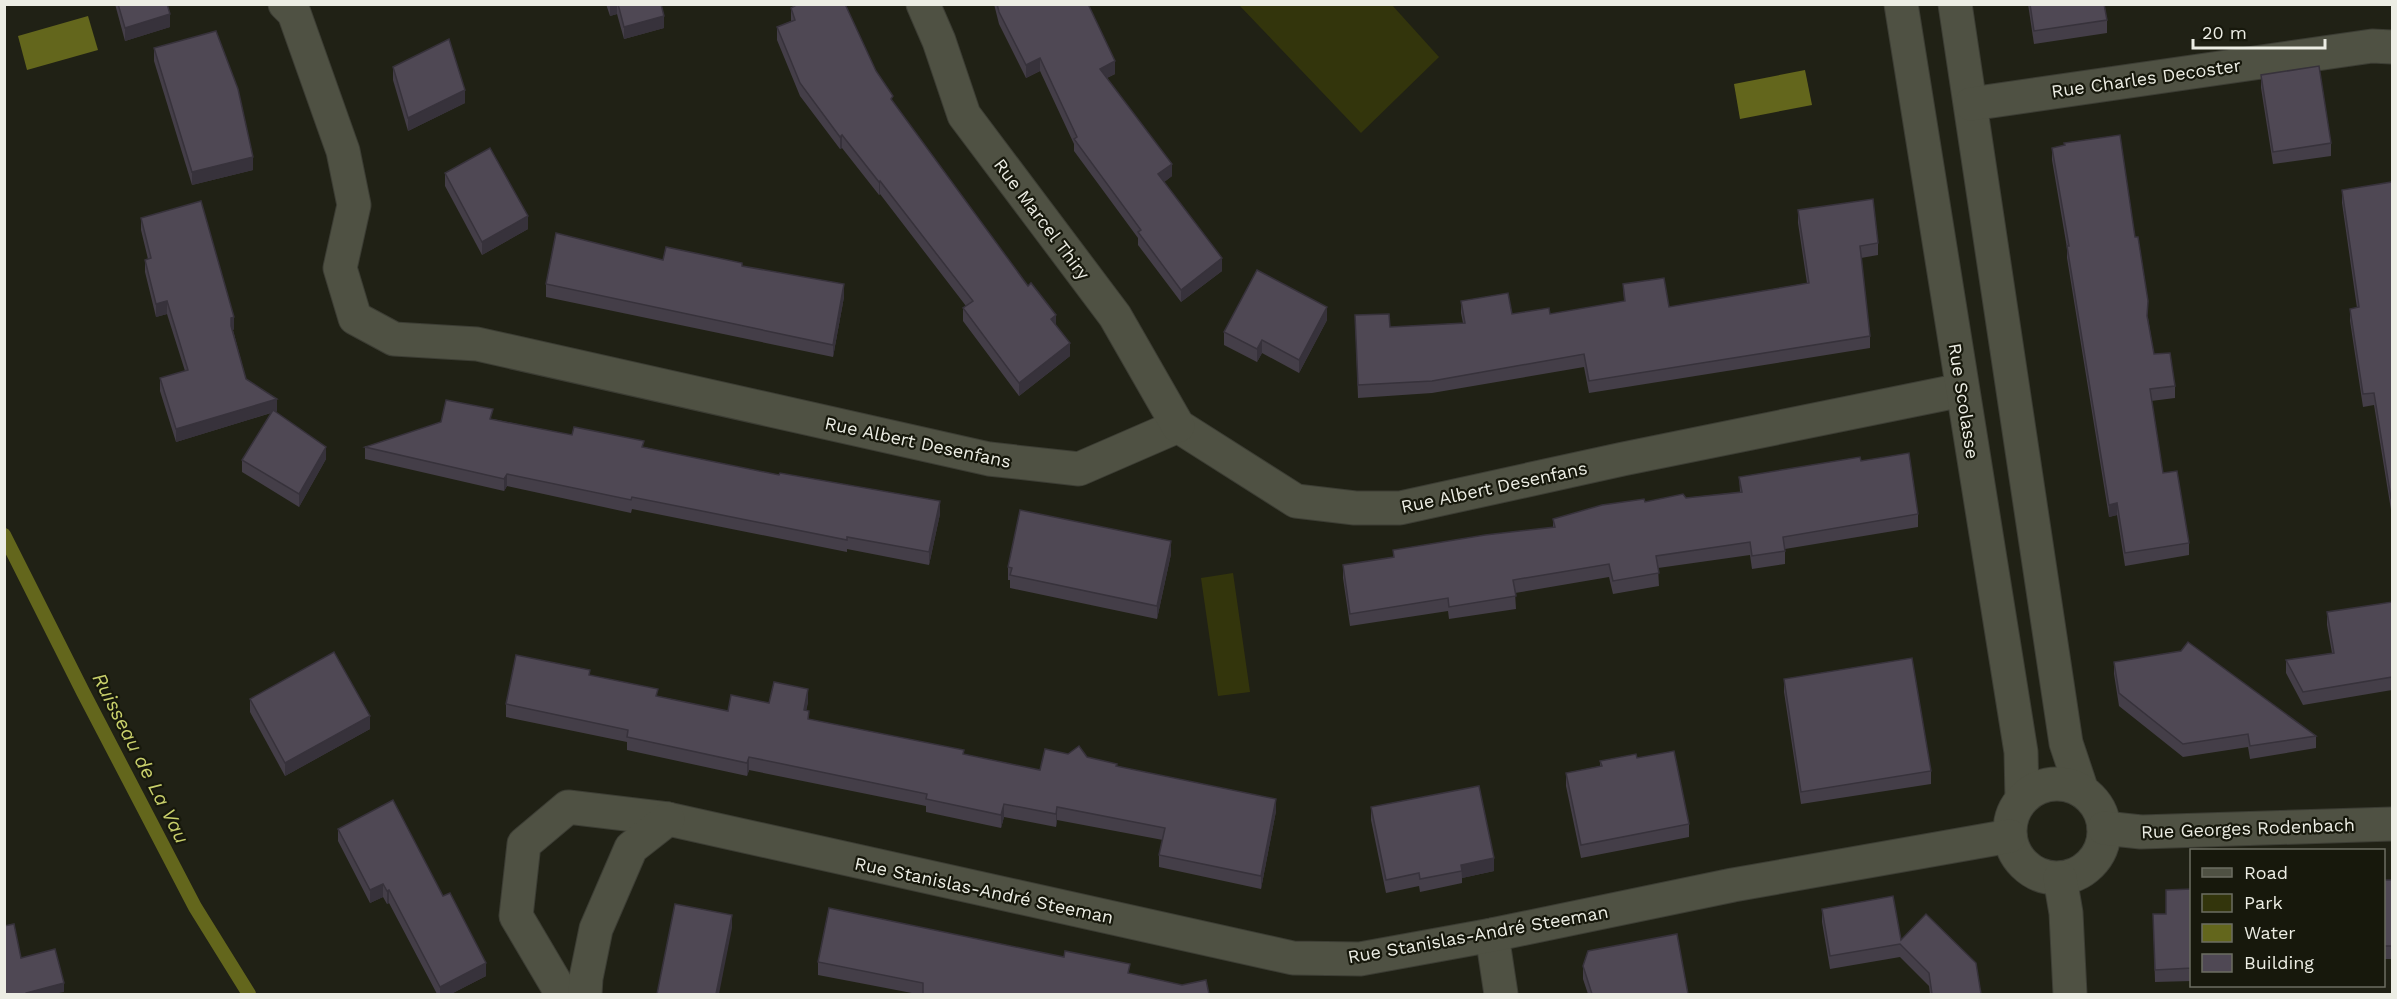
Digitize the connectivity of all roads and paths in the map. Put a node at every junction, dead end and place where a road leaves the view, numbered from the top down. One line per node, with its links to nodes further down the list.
1 (285, 4): 8 (street, Rue Albert Desenfans)
2 (923, 4): 8 (street, Rue Marcel Thiry)
3 (1900, 4): 7 (street, Rue Scolasse)
4 (1955, 4): 6 (street)
5 (2392, 47): 6 (street, Rue Charles Decoster)
6 (1971, 104): 9 (street)
7 (1962, 390): 8 (street, Rue Albert Desenfans); 10 (street, Rue Scolasse)
8 (1178, 426)
9 (2082, 791): 10 (street); 13 (street)
10 (2022, 798): 14 (street)
11 (668, 819): 16 (street, Rue Stanislas-André Steeman); 17 (street, Rue Stanislas-André Steeman); 18 (street)
12 (2392, 824): 13 (street, Rue Georges Rodenbach)
13 (2104, 828): 15 (street)
14 (2010, 836): 15 (street); 16 (street, Rue Stanislas-André Steeman)
15 (2060, 878): 20 (street)
16 (1492, 935): 19 (street)
17 (562, 994)
18 (585, 994)
19 (1501, 994)
20 (2070, 994)

